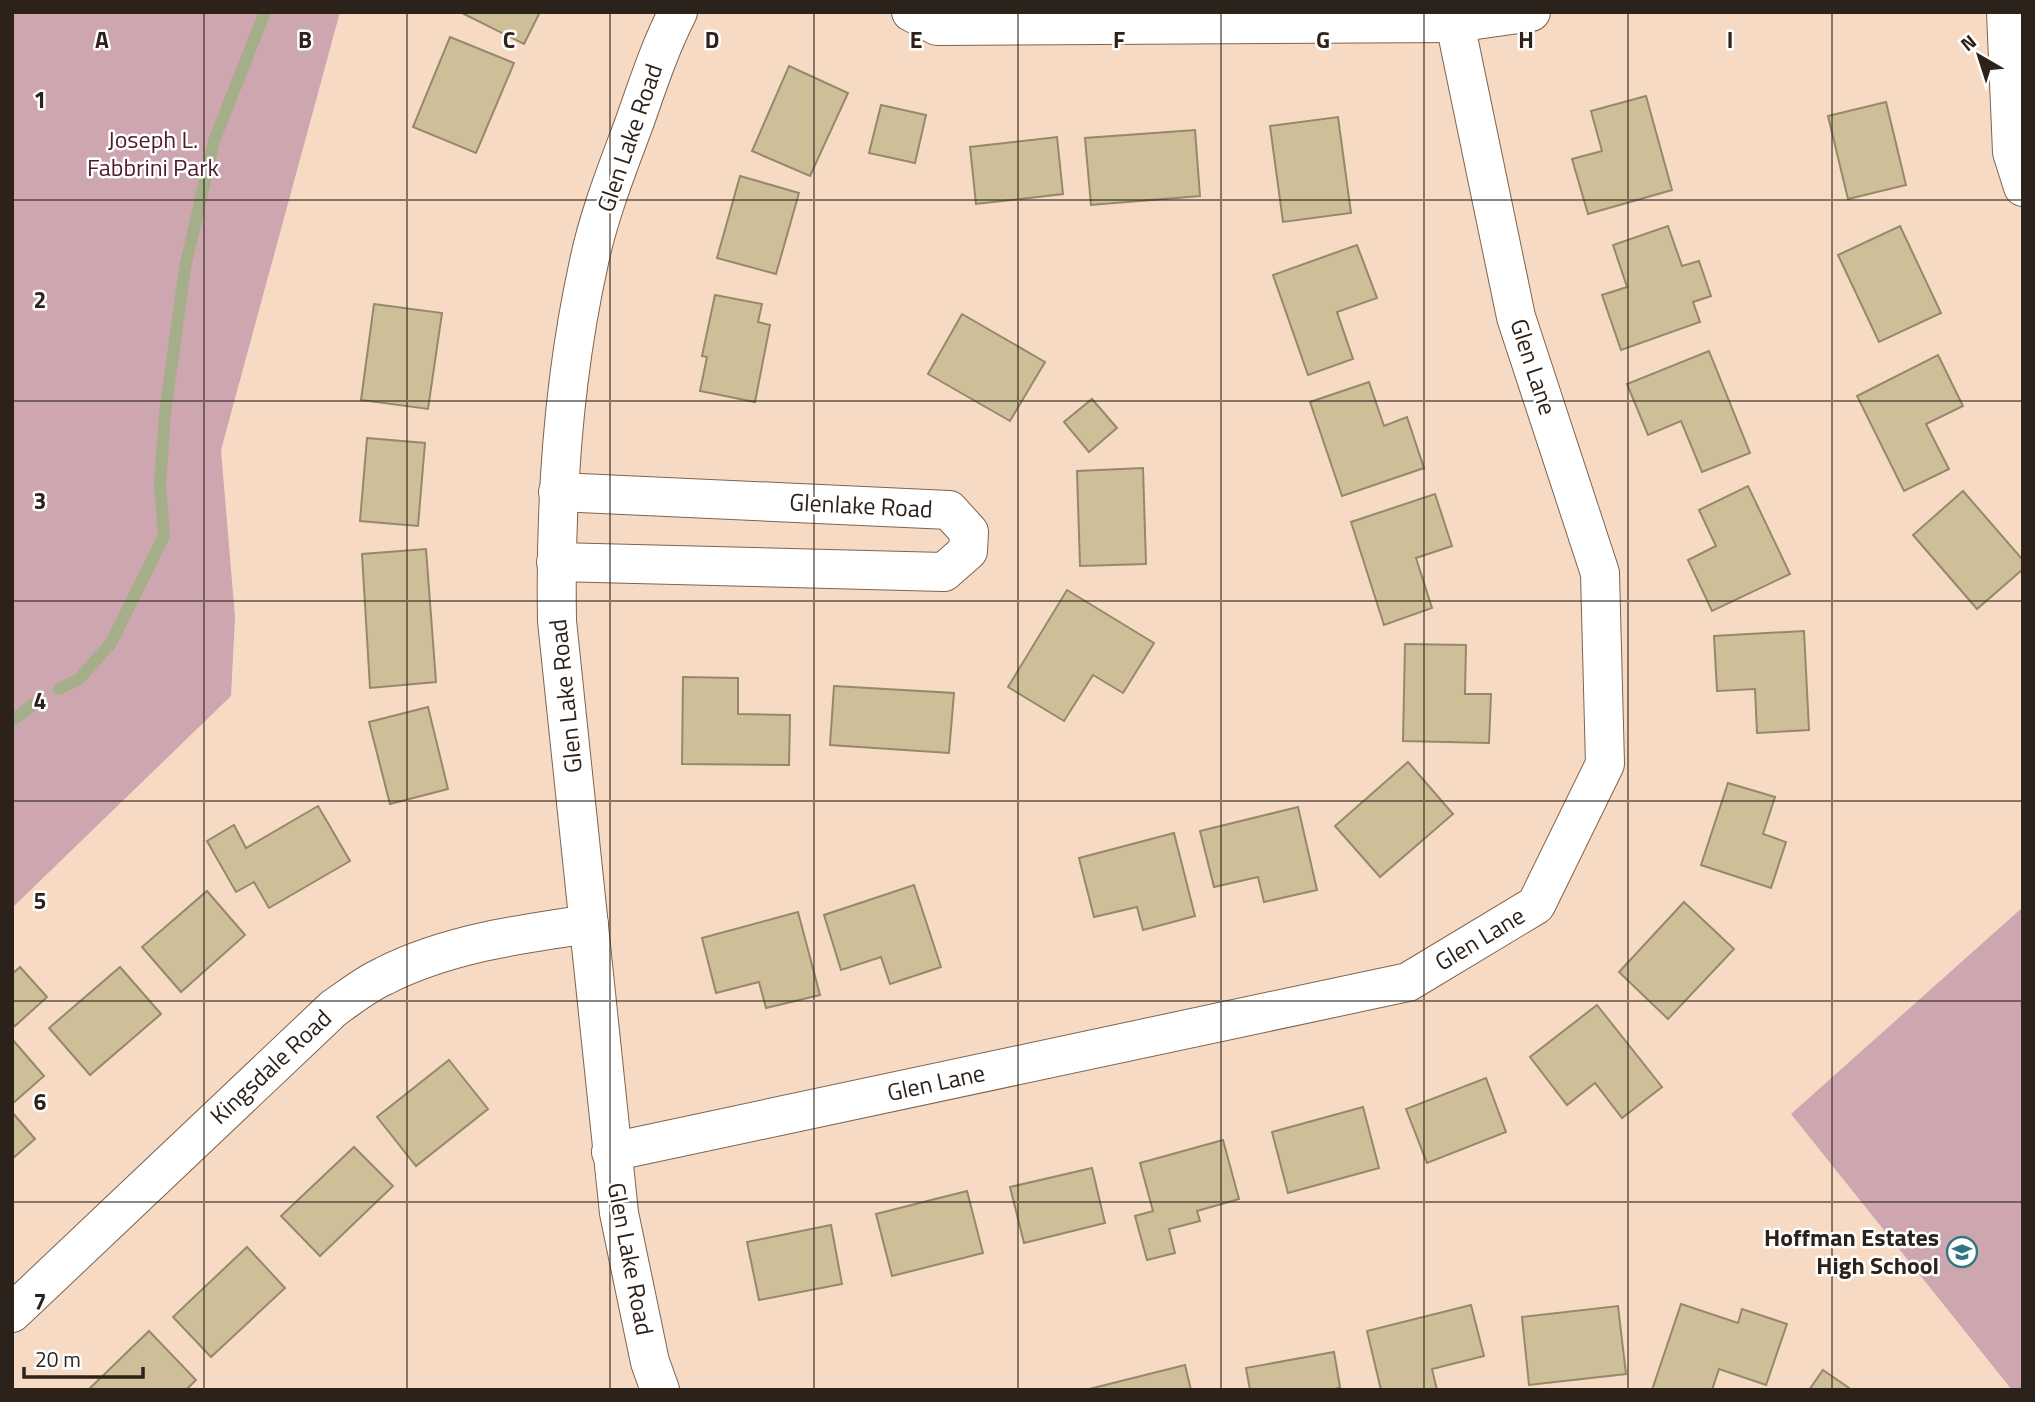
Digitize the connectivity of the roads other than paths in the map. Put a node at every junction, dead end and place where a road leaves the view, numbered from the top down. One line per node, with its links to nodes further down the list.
1 (678, 12): 7 (street, Glen Lake Road)
2 (911, 12): 5 (street)
3 (1531, 12): 5 (street)
4 (2006, 12): 6 (street)
5 (1455, 23): 10 (street, Glen Lane)
6 (2023, 187)
7 (558, 492): 8 (street, Glen Lake Road); 8 (street, Glenlake Road)
8 (556, 562): 9 (street, Glen Lake Road)
9 (589, 924): 10 (street, Glen Lake Road); 11 (street, Kingsdale Road)
10 (611, 1152): 12 (street, Glen Lake Road)
11 (12, 1313)
12 (660, 1390)

